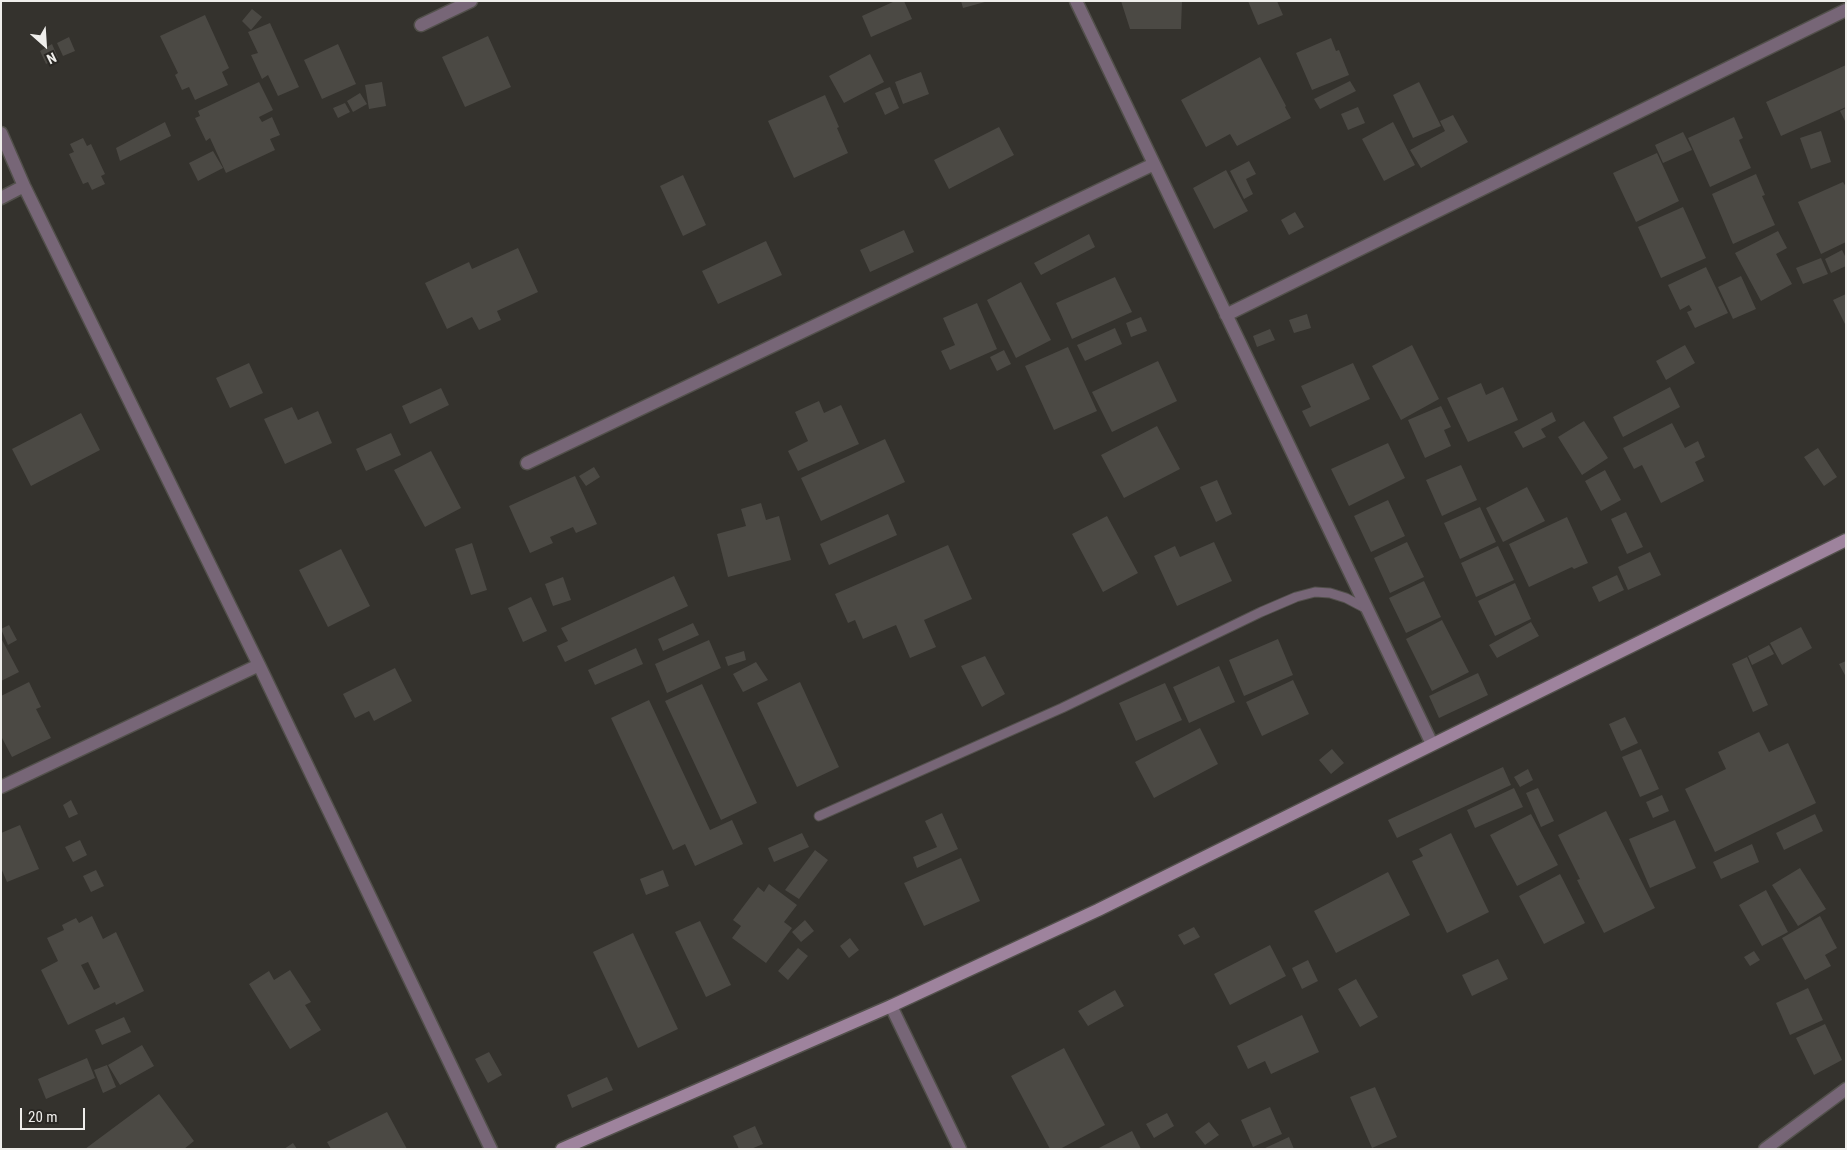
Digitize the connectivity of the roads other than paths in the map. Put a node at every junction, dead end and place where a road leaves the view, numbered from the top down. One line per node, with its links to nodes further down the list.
1 (472, 1): 4 (street)
2 (1076, 1): 6 (street)
3 (1846, 10): 9 (street)
4 (422, 25)
5 (1, 133): 7 (street)
6 (1154, 164): 9 (street); 10 (street)
7 (24, 186): 8 (street); 13 (street)
8 (1, 198)
9 (1226, 315): 12 (street)
10 (527, 462)
11 (1846, 540): 14 (street)
12 (1367, 609): 14 (street); 16 (lane)
13 (259, 665): 15 (street); 19 (street)
14 (1432, 744): 17 (street)
15 (1, 788)
16 (819, 816)
17 (891, 1006): 20 (street); 21 (street)
18 (1846, 1089): 22 (street)
19 (491, 1149)
20 (562, 1149)
21 (960, 1149)
22 (1765, 1149)

